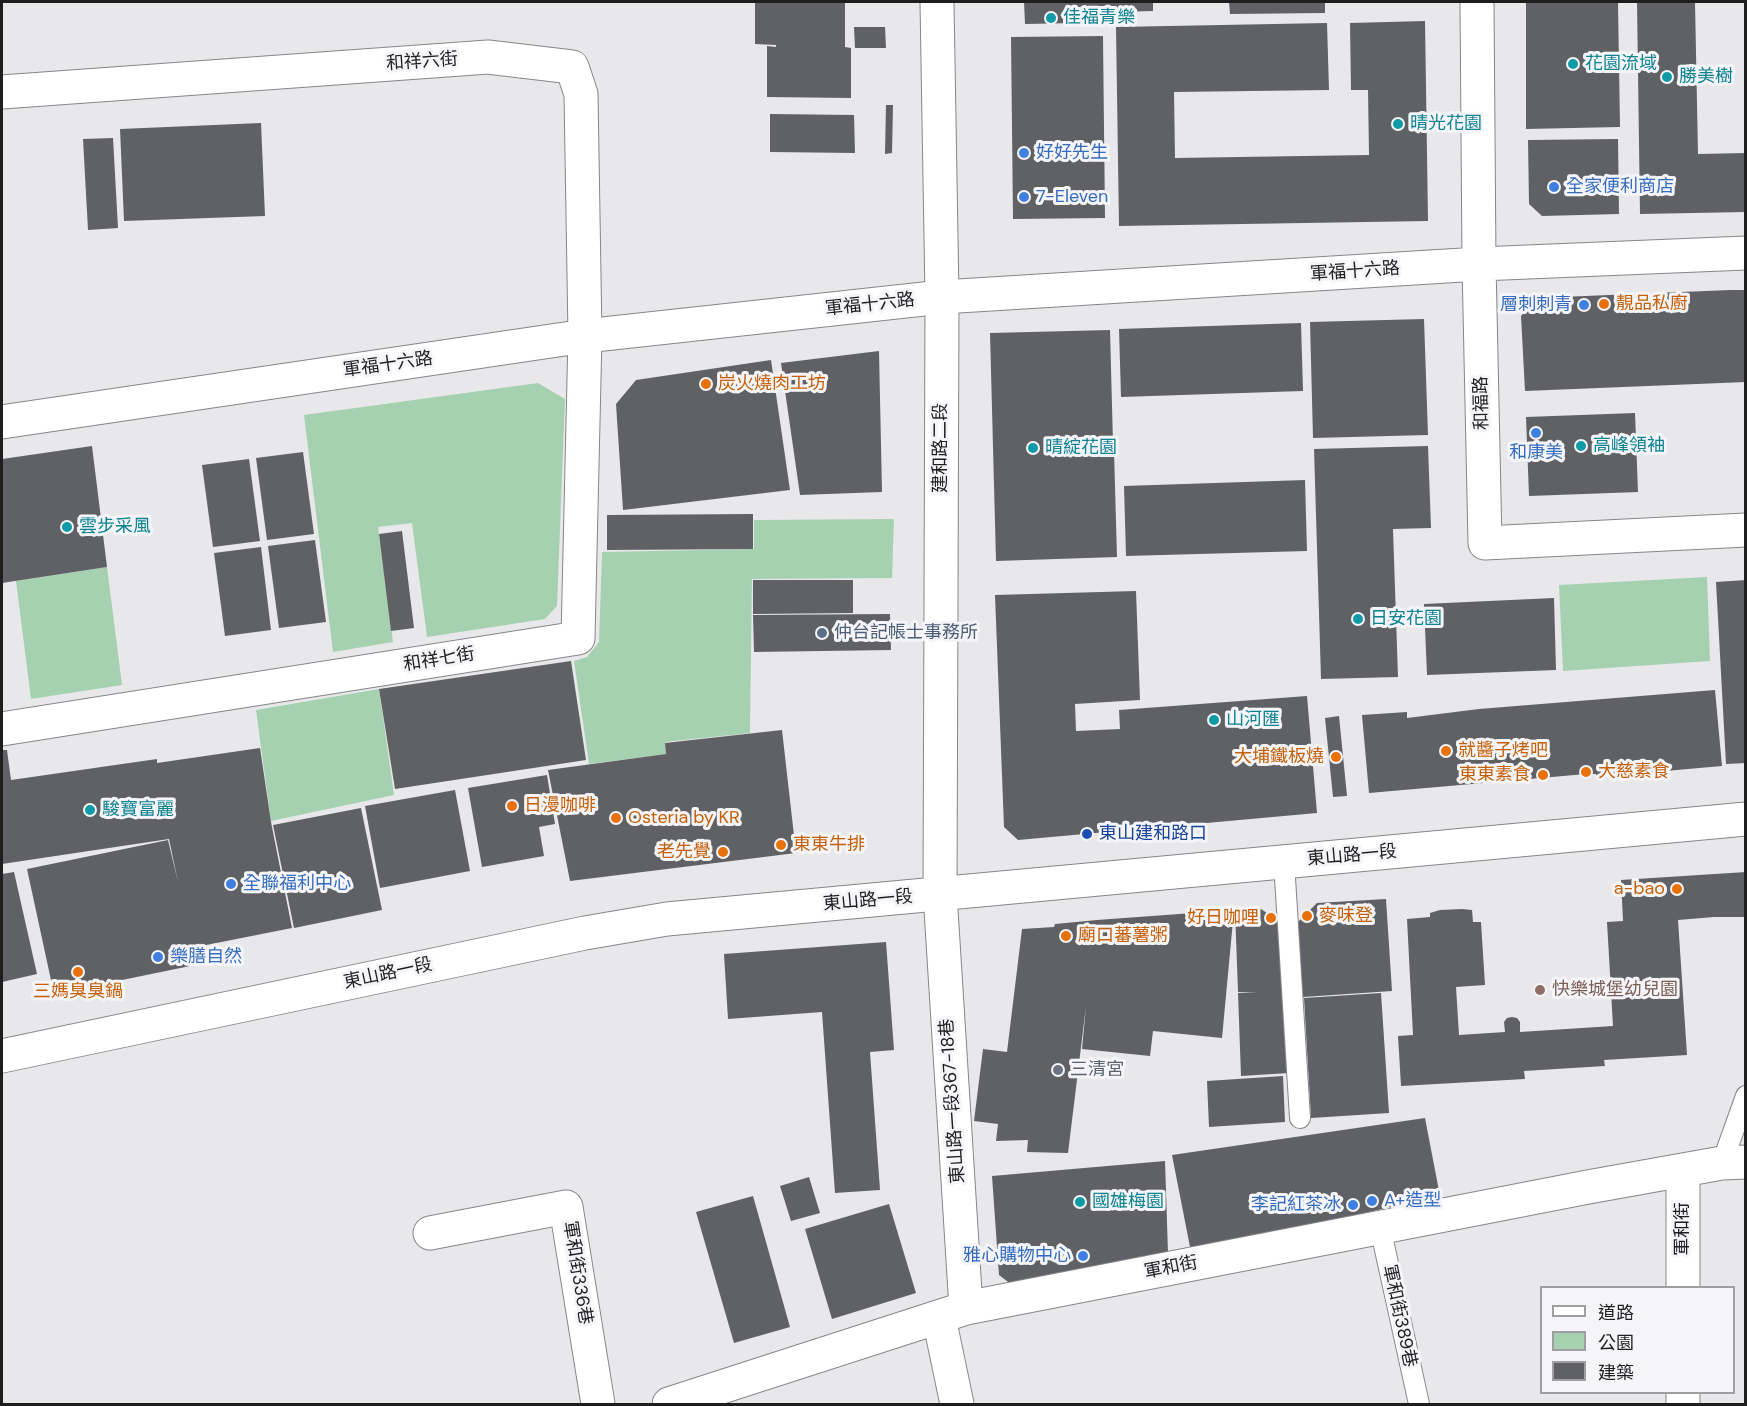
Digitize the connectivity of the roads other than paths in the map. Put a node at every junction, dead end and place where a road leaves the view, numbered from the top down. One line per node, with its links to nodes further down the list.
1 (937, 2): 6 (street, 建和路二段)
2 (1477, 2): 5 (street, 和福路)
3 (2, 92): 7 (street, 和祥六街)
4 (1746, 253): 5 (street, 軍福十六路)
5 (1479, 264): 6 (street, 軍福十六路); 9 (street, 和福路)
6 (942, 297): 7 (street, 軍福十六路); 13 (street, 建和路二段)
7 (585, 336): 8 (street, 軍福十六路); 10 (street, 和祥七街)
8 (2, 422)
9 (1746, 530)
10 (2, 729)
11 (1746, 819): 12 (street, 東山路一段)
12 (1284, 862): 13 (street, 東山路一段); 16 (lane)
13 (940, 894): 14 (street, 東山路一段); 22 (street, 東山路一段367-18巷)
14 (2, 1056)
15 (1746, 1096): 17 (lane)
16 (1300, 1118)
17 (1734, 1162): 18 (street, 軍和街)
18 (1683, 1170): 19 (street, 軍和街); 21 (street, 軍和街)
19 (1380, 1227): 22 (street, 軍和街); 26 (lane, 軍和街389巷)
20 (430, 1233): 23 (street, 軍和街336巷)
21 (1683, 1286)
22 (953, 1313): 24 (street, 軍和街); 25 (street, 東山路一段367-18巷)
23 (598, 1404)
24 (669, 1404)
25 (957, 1404)
26 (1419, 1404)

